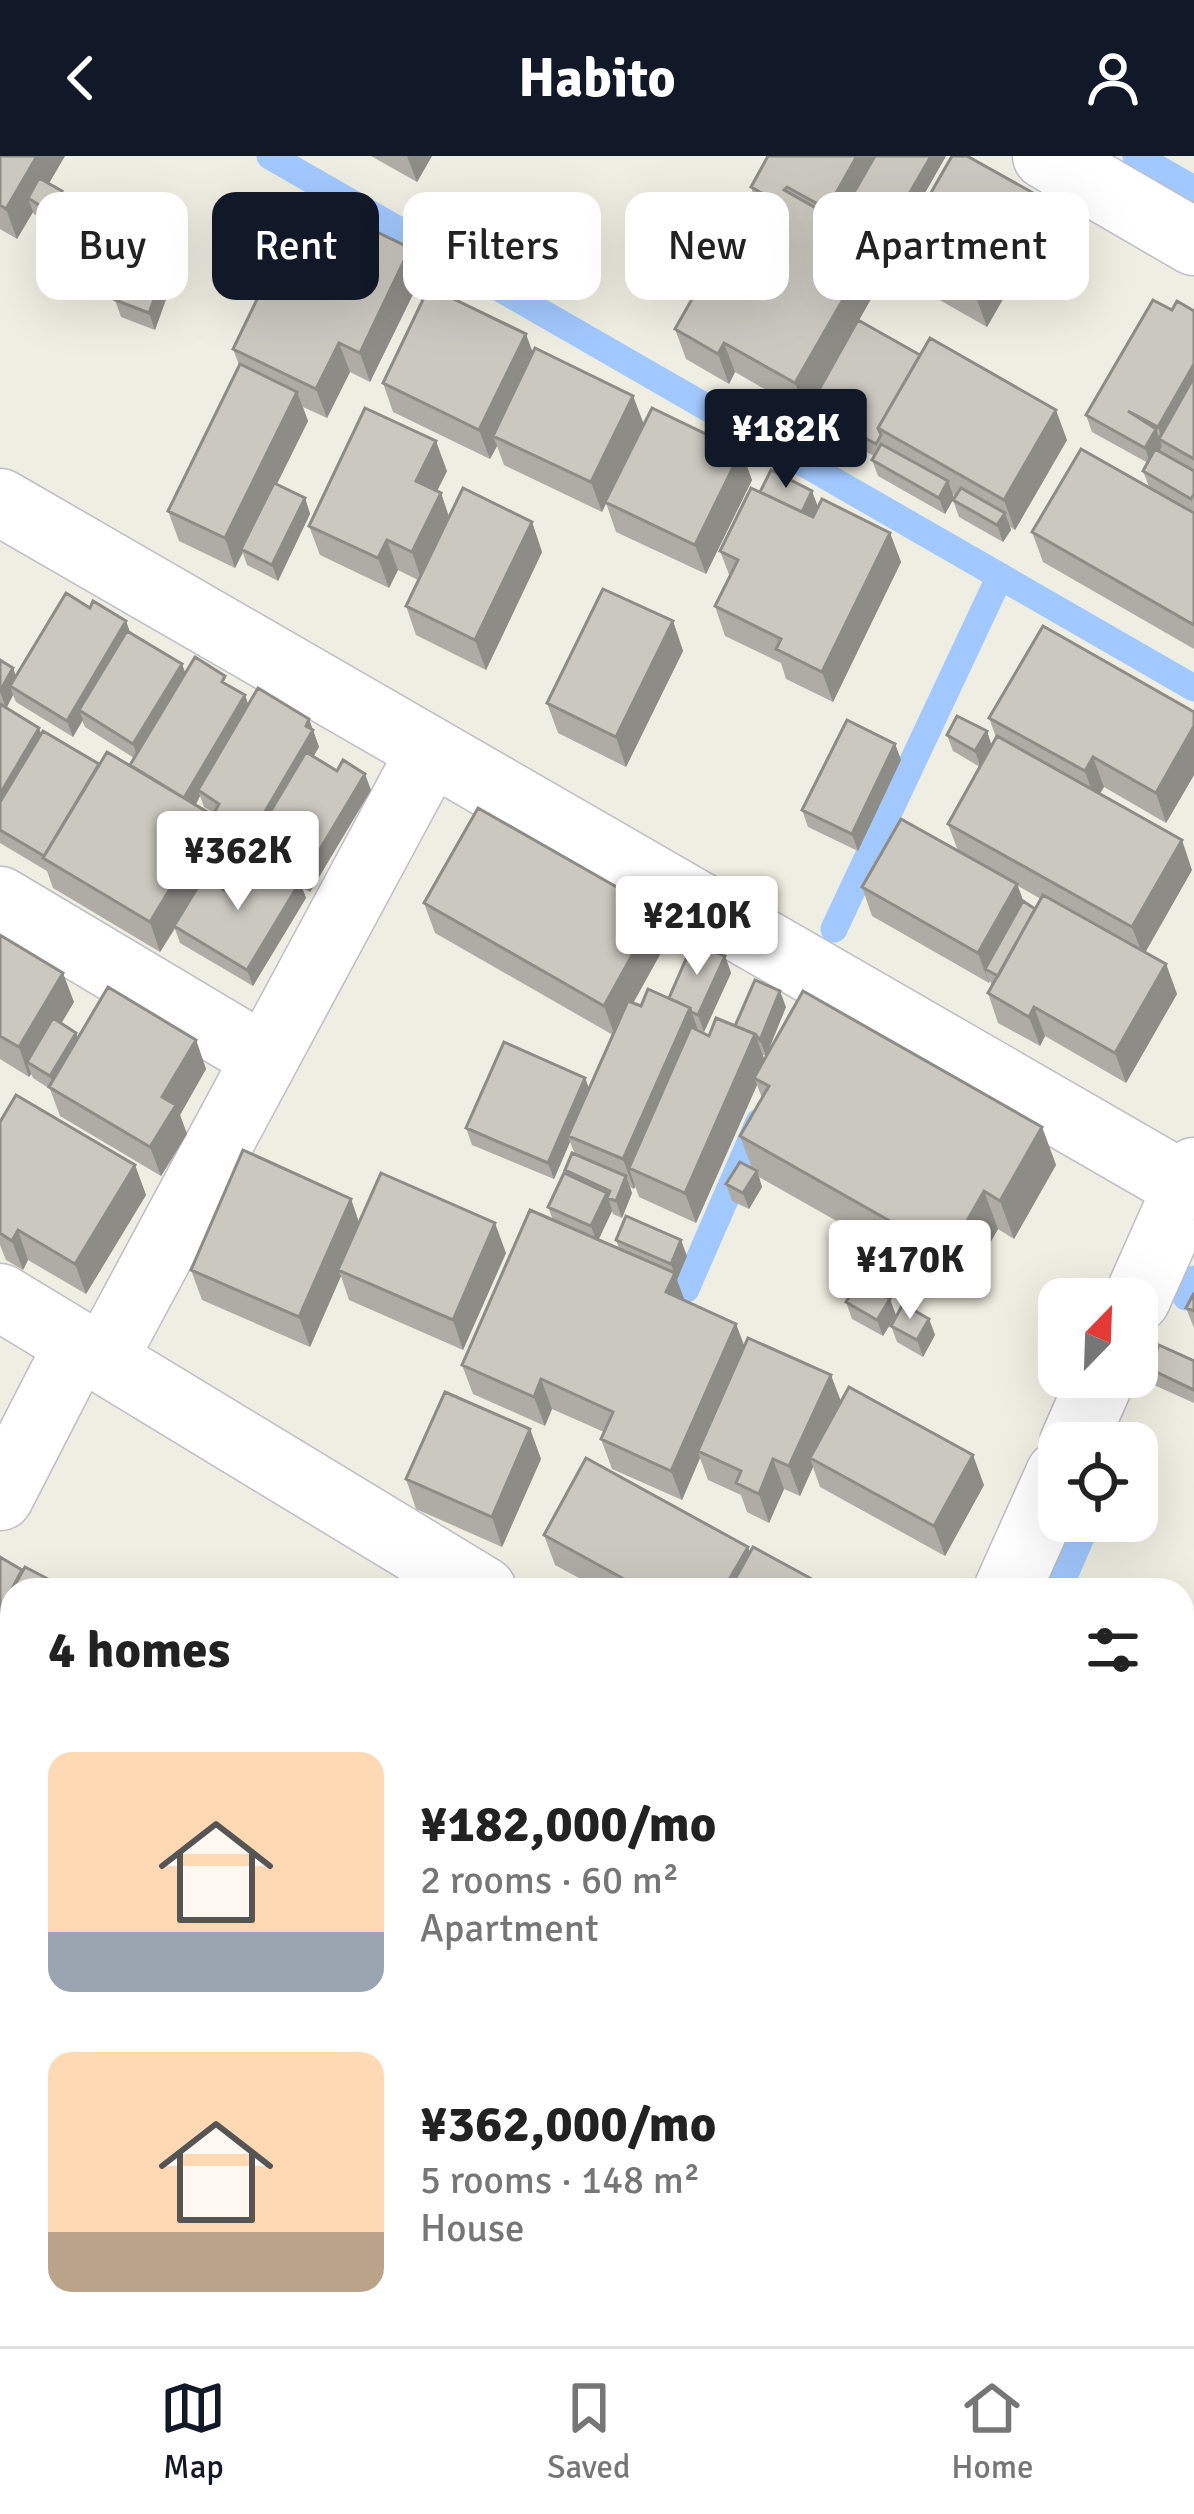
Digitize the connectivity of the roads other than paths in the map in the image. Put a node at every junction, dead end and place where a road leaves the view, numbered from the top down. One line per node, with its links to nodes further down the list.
1 (1046, 156): 2 (street)
2 (1194, 242)
3 (4, 512): 4 (street)
4 (430, 752): 6 (street); 7 (street)
5 (0, 900): 6 (street)
6 (265, 1058): 10 (street)
7 (1191, 1179): 8 (street)
8 (1146, 1278)
9 (0, 1297): 10 (street)
10 (91, 1353): 11 (street); 13 (street)
11 (0, 1497)
12 (1038, 1521): 14 (street)
13 (463, 1578)
14 (1012, 1578)

